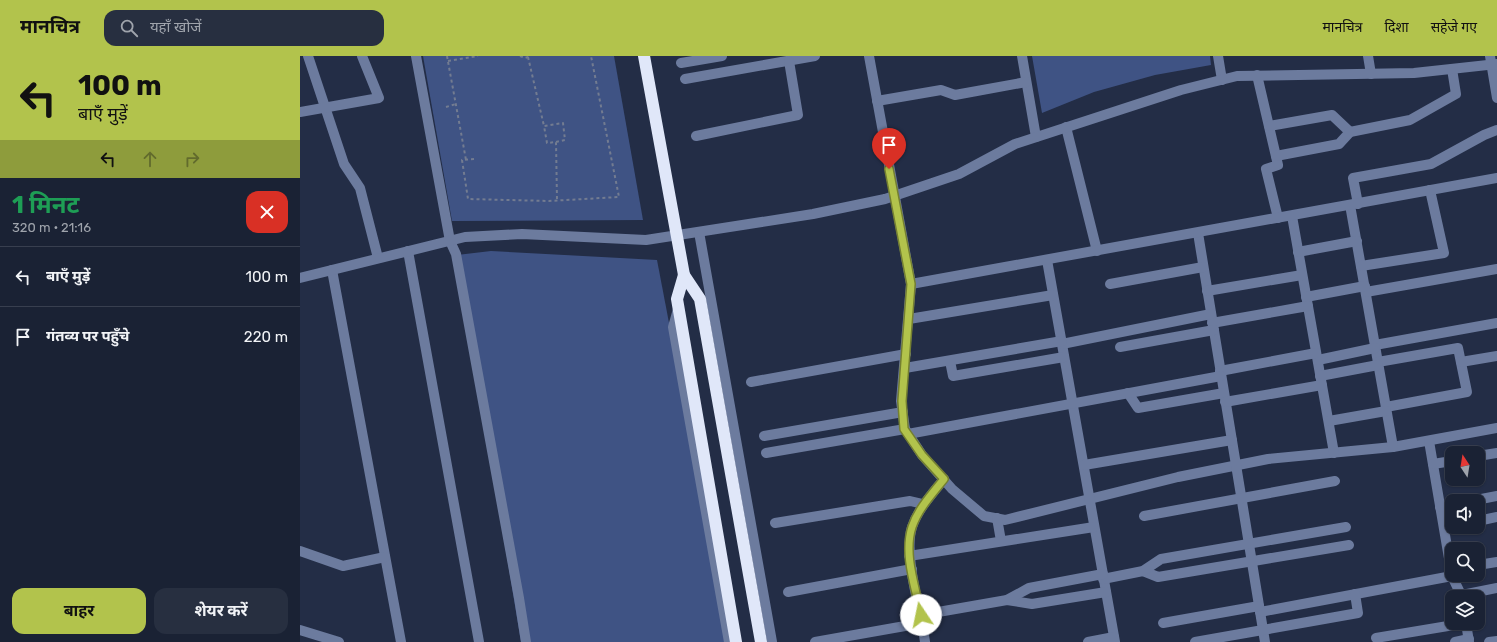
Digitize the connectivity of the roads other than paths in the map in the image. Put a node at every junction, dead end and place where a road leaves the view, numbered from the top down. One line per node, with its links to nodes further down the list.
1 (308, 56): 23 (street)
2 (362, 56): 23 (street)
3 (416, 56): 41 (street)
4 (644, 56): 40 (highway)
5 (722, 56): 14 (street)
6 (815, 56): 12 (street)
7 (869, 56): 22 (street)
8 (1022, 56): 20 (street)
9 (1218, 56): 19 (street)
10 (1368, 56): 16 (street)
11 (770, 60): 12 (street); 18 (street)
12 (789, 61): 29 (street)
13 (1493, 62): 15 (street); 21 (street)
14 (681, 63)
15 (1452, 69): 16 (street); 28 (street)
16 (1371, 74): 17 (street)
17 (1257, 75): 19 (street); 25 (street)
18 (685, 79)
19 (1222, 80): 26 (street)
20 (1026, 82): 22 (street); 30 (street)
21 (1497, 98)
22 (877, 101): 34 (street)
23 (325, 108): 24 (street); 46 (street)
24 (300, 112)
25 (1269, 126): 28 (street); 31 (street)
26 (1066, 127): 30 (street); 44 (street)
27 (1497, 130): 35 (street)
28 (1350, 132): 31 (street)
29 (696, 136)
30 (1036, 137): 34 (street)
31 (1276, 156): 37 (street)
32 (1497, 178): 33 (street)
33 (1430, 190): 35 (street); 48 (street)
34 (894, 196): 38 (street); 55 (street)
35 (1354, 204): 36 (street); 42 (street)
36 (1292, 216): 37 (street); 45 (street)
37 (1278, 218): 39 (street)
38 (699, 232): 40 (street); 63 (street)
39 (1198, 233): 44 (street); 49 (street)
40 (676, 236): 41 (street); 52 (highway)
41 (450, 241): 43 (street); 151 (street)
42 (1357, 241): 45 (street); 48 (street)
43 (408, 251): 46 (street); 150 (street)
44 (1097, 251): 47 (street)
45 (1298, 252): 53 (street)
46 (378, 258): 51 (street)
47 (1047, 260): 55 (street); 59 (street)
48 (1361, 266): 57 (street)
49 (1203, 267): 56 (street); 58 (street)
50 (1497, 269): 57 (street)
51 (332, 270): 54 (street); 123 (street)
52 (684, 275): 61 (highway); 62 (highway)
53 (1302, 275): 58 (street); 60 (street)
54 (300, 278)
55 (911, 284): 64 (street)
56 (1110, 284)
57 (1365, 289): 60 (street); 69 (street)
58 (1207, 292): 65 (street)
59 (1053, 295): 64 (street); 67 (street)
60 (1307, 302): 65 (street); 73 (street)
61 (701, 303): 63 (street); 154 (highway)
62 (679, 306): 152 (street); 153 (highway)
63 (714, 317): 155 (street)
64 (909, 319): 70 (street)
65 (1212, 322): 67 (street); 68 (street); 78 (street)
66 (1497, 323): 69 (street)
67 (1062, 342): 72 (street); 74 (street)
68 (1120, 346)
69 (1375, 346): 73 (street); 76 (street)
70 (906, 354): 77 (street); 80 (street)
71 (1497, 356): 75 (street)
72 (1064, 357): 74 (street); 83 (street)
73 (1317, 357): 78 (street); 79 (street)
74 (950, 360): 77 (street)
75 (1461, 362): 76 (street); 84 (street)
76 (1378, 363): 79 (street); 84 (street)
77 (905, 368): 85 (street)
78 (1221, 373): 81 (street); 82 (street)
79 (1321, 381): 82 (street); 86 (street)
80 (751, 382)
81 (1128, 393): 82 (street); 83 (street)
82 (1225, 398): 90 (street)
83 (1072, 403): 88 (street); 99 (street)
84 (1386, 409): 86 (street); 92 (street)
85 (903, 412): 88 (street); 89 (street)
86 (1329, 422): 94 (street)
87 (1497, 428): 91 (street)
88 (906, 431): 93 (street); 101 (street)
89 (764, 436)
90 (1232, 440): 99 (street); 100 (street)
91 (1429, 441): 92 (street); 98 (street)
92 (1392, 447): 94 (street)
93 (766, 453)
94 (1334, 453): 100 (street)
95 (1497, 453): 96 (street)
96 (1485, 455)
97 (1445, 462): 98 (street)
98 (1433, 464): 109 (street)
99 (1084, 465): 106 (street)
100 (1236, 466): 104 (street); 106 (street)
101 (944, 479): 107 (street); 112 (street)
102 (1335, 481): 104 (street)
103 (1497, 496): 105 (street)
104 (1241, 498): 110 (street); 119 (street)
105 (1485, 498)
106 (1090, 499): 112 (street); 116 (street)
107 (923, 504): 115 (street); 122 (street)
108 (1445, 506): 109 (street)
109 (1440, 507): 113 (street)
110 (1144, 516)
111 (1497, 517): 114 (street)
112 (997, 518): 118 (street)
113 (1445, 519)
114 (1485, 519)
115 (775, 523)
116 (1094, 527): 118 (street); 130 (street)
117 (1346, 528): 119 (street)
118 (1001, 541): 122 (street)
119 (1249, 543): 124 (street); 128 (street)
120 (1349, 545): 124 (street)
121 (300, 551): 123 (street)
122 (909, 556): 127 (street)
123 (385, 558): 149 (street)
124 (1252, 561): 128 (street); 137 (street)
125 (1497, 562): 126 (street)
126 (1485, 564)
127 (912, 569): 133 (street); 138 (street)
128 (1143, 571): 130 (street)
129 (1445, 574): 135 (street)
130 (1103, 577): 134 (street); 136 (street)
131 (1497, 588): 132 (street)
132 (1485, 591)
133 (788, 592)
134 (1106, 592): 136 (street); 145 (street)
135 (1355, 594): 137 (street); 142 (street)
136 (1007, 600): 138 (street)
137 (1260, 609): 139 (street); 142 (street)
138 (922, 619): 156 (street); 157 (street)
139 (1163, 623)
140 (1445, 626): 144 (street)
141 (300, 630): 148 (street)
142 (1263, 630): 159 (street); 160 (street)
143 (1467, 630): 147 (street)
144 (1376, 638)
145 (1114, 640): 158 (street)
146 (1497, 640): 162 (street)
147 (1469, 641): 161 (street)
148 (339, 642)
149 (401, 642)
150 (479, 642)
151 (526, 642)
152 (729, 642)
153 (736, 642)
154 (761, 642)
155 (772, 642)
156 (815, 642)
157 (925, 642)
158 (1088, 642)
159 (1195, 642)
160 (1265, 642)
161 (1455, 642)
162 (1489, 642)

